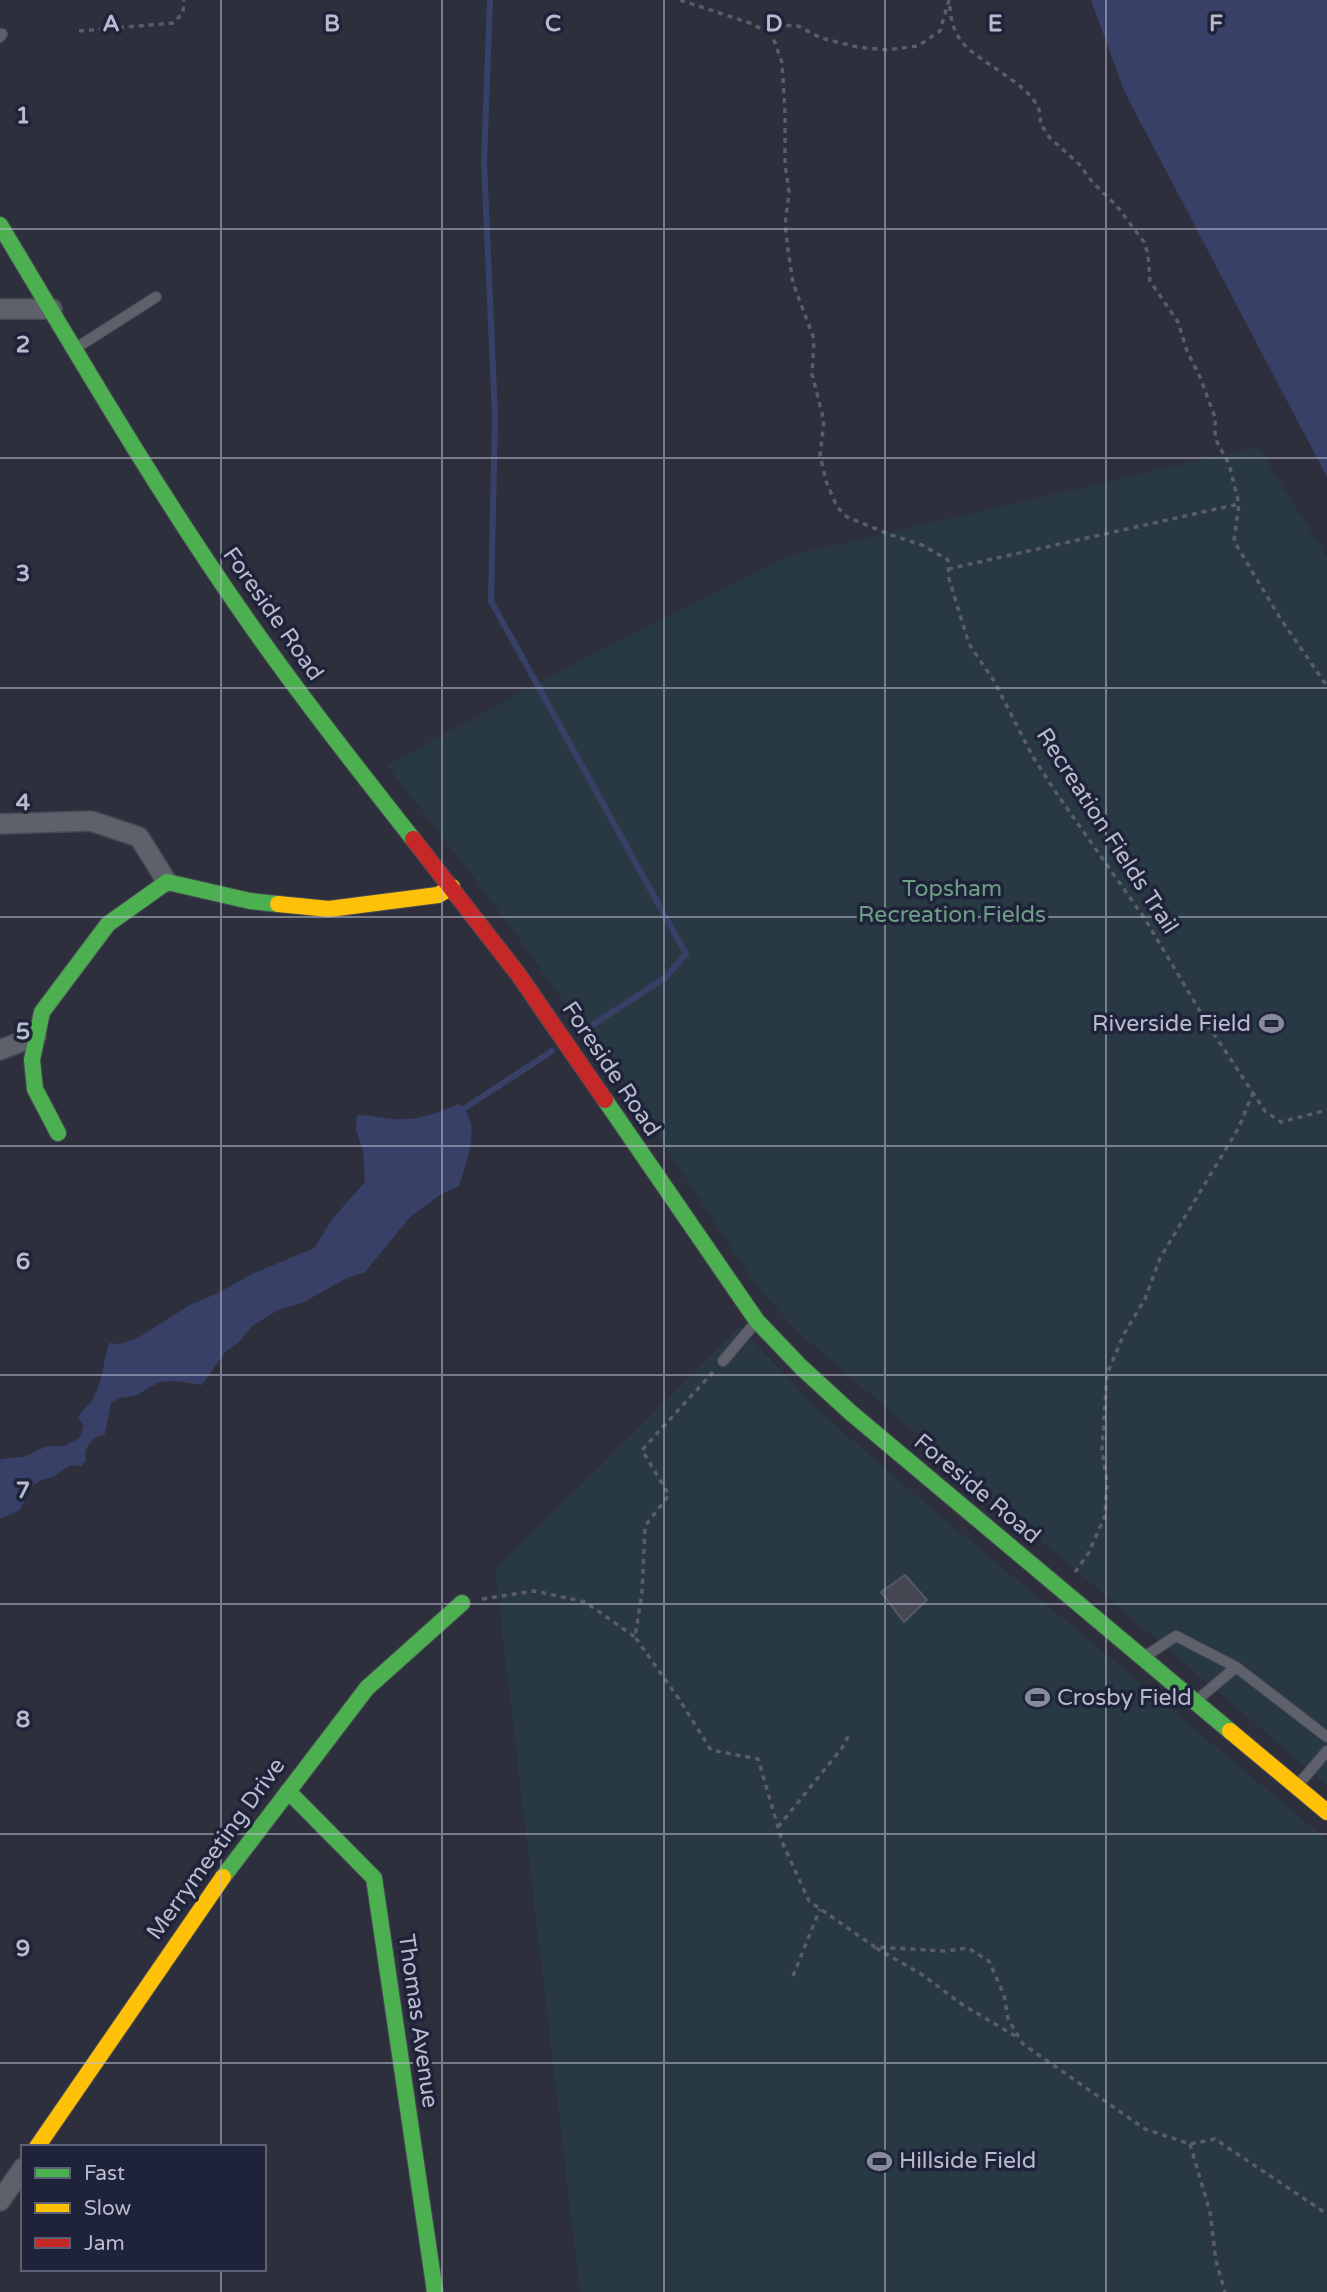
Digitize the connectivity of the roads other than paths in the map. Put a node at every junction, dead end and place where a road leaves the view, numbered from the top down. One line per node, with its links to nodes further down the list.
1 (0, 225): 4 (street, Foreside Road)
2 (156, 297): 5 (lane)
3 (0, 309): 4 (street)
4 (52, 309): 5 (street, Foreside Road)
5 (76, 348): 8 (street, Foreside Road)
6 (1, 824): 7 (street)
7 (167, 882): 8 (street); 9 (street)
8 (453, 887): 12 (street, Foreside Road)
9 (36, 1036): 10 (street); 11 (street)
10 (0, 1050)
11 (58, 1133)
12 (757, 1321): 13 (lane); 15 (street, Foreside Road)
13 (723, 1362)
14 (462, 1603): 21 (street, Merrymeeting Drive)
15 (1143, 1658): 16 (lane); 17 (street, Foreside Road)
16 (1236, 1667): 17 (lane); 18 (lane)
17 (1195, 1702): 20 (street, Foreside Road)
18 (1327, 1737)
19 (1327, 1751): 20 (lane)
20 (1296, 1787): 22 (street, Foreside Road)
21 (288, 1791): 23 (street, Merrymeeting Drive); 26 (street, Thomas Avenue)
22 (1327, 1812)
23 (38, 2145)
24 (21, 2171): 25 (street)
25 (0, 2201)
26 (435, 2292)

